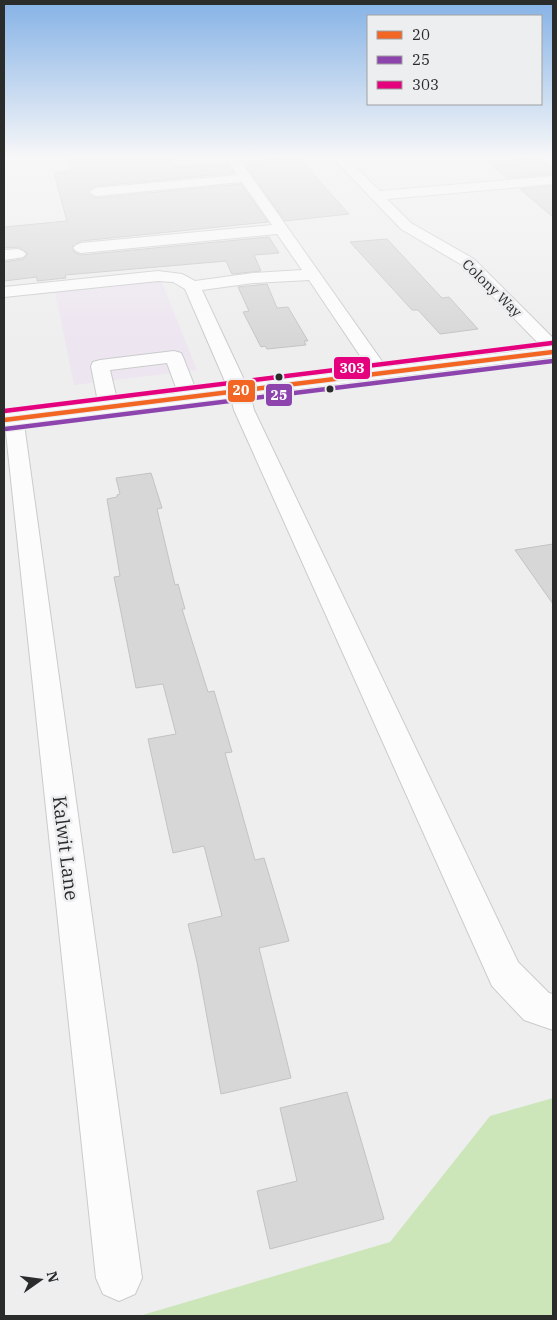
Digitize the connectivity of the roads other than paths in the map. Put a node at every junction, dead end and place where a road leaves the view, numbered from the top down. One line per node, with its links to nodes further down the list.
1 (273, 218): 3 (street)
2 (397, 218): 8 (street, Colony Way)
3 (281, 229): 4 (street); 5 (street)
4 (81, 248)
5 (314, 275): 6 (street); 9 (street)
6 (192, 287): 7 (street); 10 (street)
7 (4, 292)
8 (553, 350): 9 (street)
9 (382, 373): 10 (street)
10 (239, 391): 11 (street); 14 (street)
11 (189, 397): 12 (street); 12 (street)
12 (109, 407): 13 (street)
13 (8, 419): 15 (street, Kalwit Lane)
14 (553, 1012)
15 (119, 1278)

